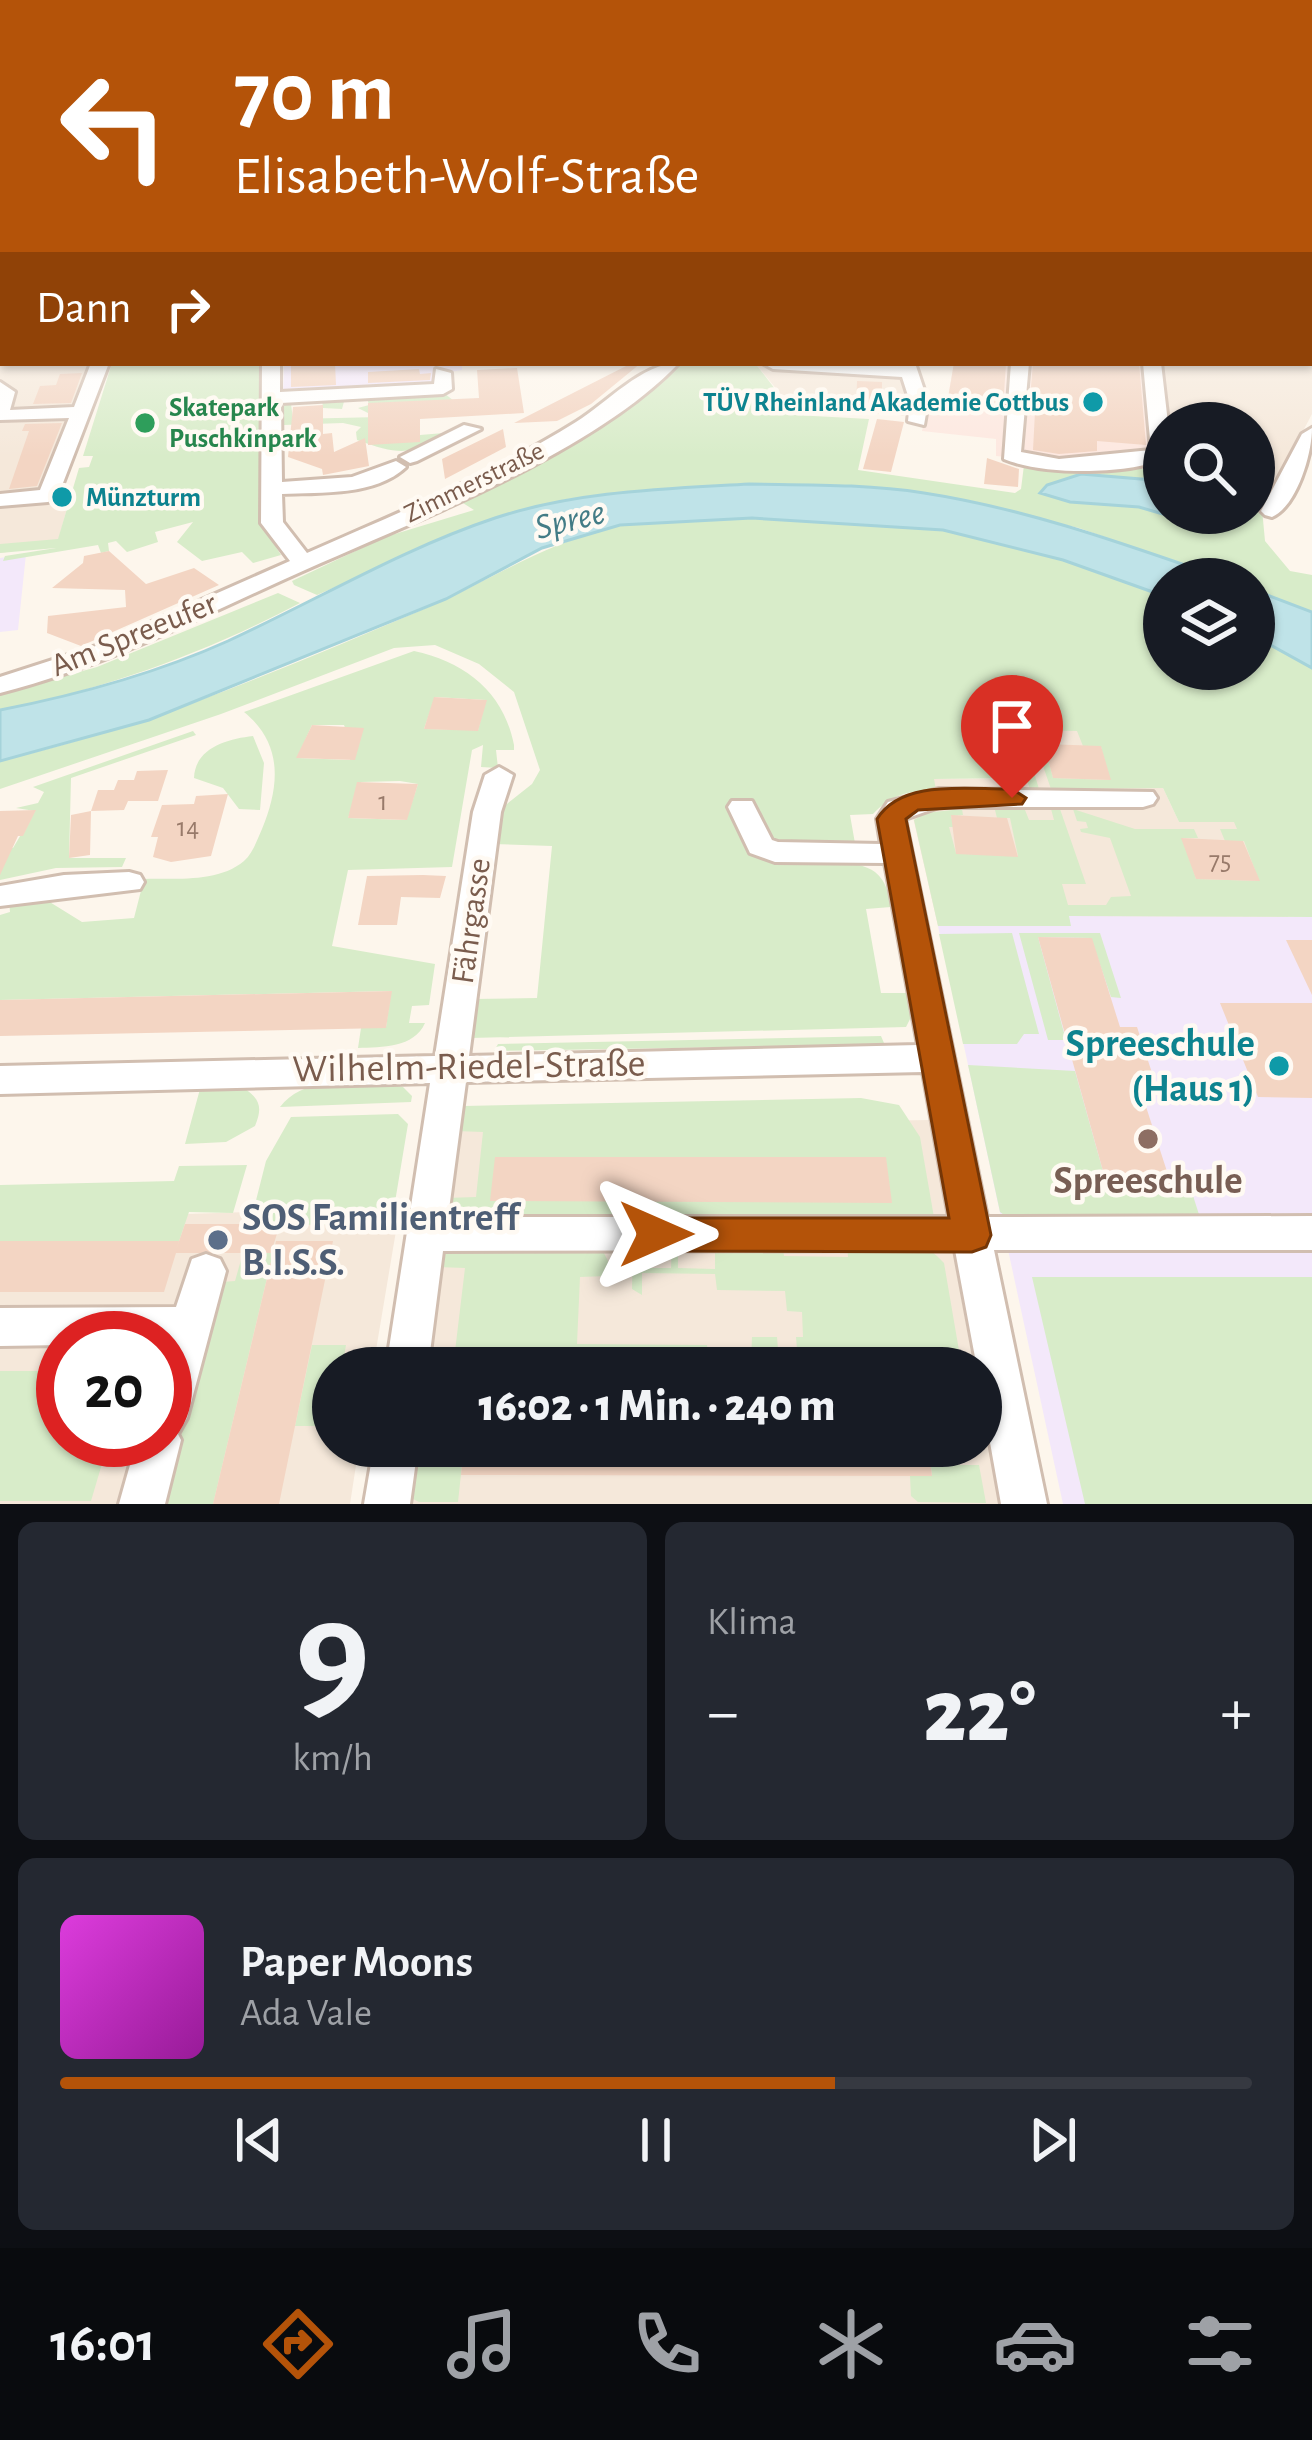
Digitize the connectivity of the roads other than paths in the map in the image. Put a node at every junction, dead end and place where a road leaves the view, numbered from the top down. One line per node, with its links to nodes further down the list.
1 (99, 366): 11 (street)
2 (271, 366): 10 (street)
3 (666, 366): 18 (street, Zimmerstraße)
4 (840, 366): 7 (street)
5 (1020, 366): 6 (street)
6 (1152, 366)
7 (907, 368): 12 (street)
8 (442, 373): 10 (street)
9 (0, 387): 11 (street)
10 (270, 398): 15 (street)
11 (82, 412): 16 (street)
12 (916, 421)
13 (471, 429): 15 (street)
14 (1312, 434): 17 (street)
15 (269, 489): 18 (street)
16 (0, 500)
17 (1275, 505)
18 (303, 563): 19 (street, Zimmerstraße)
19 (266, 580): 20 (street, Am Spreeufer)
20 (0, 685)
21 (499, 775): 28 (street, Fährgasse)
22 (1133, 795): 24 (street)
23 (742, 807): 24 (street)
24 (896, 854): 27 (street)
25 (129, 882): 26 (street)
26 (0, 896)
27 (938, 1058): 28 (street, Wilhelm-Riedel-Straße); 32 (street)
28 (450, 1067): 29 (street, Wilhelm-Riedel-Straße); 31 (street, Fährgasse)
29 (0, 1080)
30 (1312, 1233): 32 (street)
31 (427, 1234): 32 (street); 37 (street, Fährgasse)
32 (972, 1235): 42 (street)
33 (206, 1271): 34 (street)
34 (192, 1319)
35 (0, 1327): 36 (street)
36 (36, 1327)
37 (410, 1347)
38 (152, 1467): 40 (street)
39 (393, 1467): 41 (street)
40 (142, 1504)
41 (387, 1504)
42 (1024, 1504)

